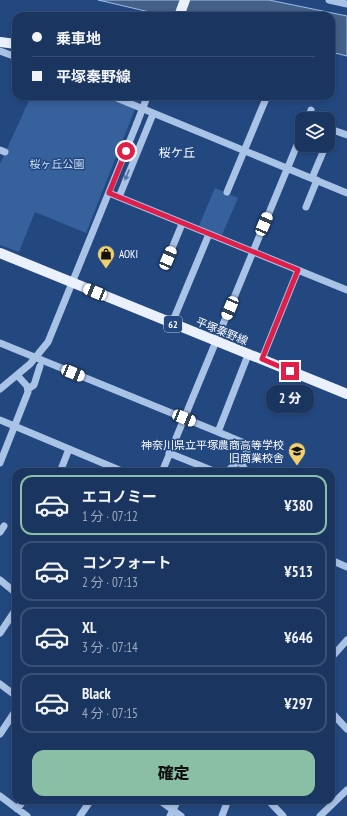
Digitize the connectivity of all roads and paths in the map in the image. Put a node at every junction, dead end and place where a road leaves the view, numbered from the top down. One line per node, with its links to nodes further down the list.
1 (185, 0): 4 (main road)
2 (329, 0): 3 (street)
3 (347, 4)
4 (180, 12)
5 (0, 42): 6 (main road)
6 (12, 44)
7 (0, 51): 8 (street)
8 (12, 56)
9 (121, 100): 12 (street)
10 (146, 100): 22 (street, bridge)
11 (266, 100): 16 (street)
12 (153, 114): 16 (street); 23 (street, one-way to 23)
13 (335, 131): 14 (street)
14 (347, 135)
15 (295, 149): 18 (street)
16 (244, 151): 18 (street); 20 (street)
17 (324, 152): 19 (street)
18 (287, 168): 19 (street); 27 (street)
19 (315, 179): 21 (street); 24 (street)
20 (227, 192)
21 (347, 192)
22 (109, 193): 23 (street); 31 (street)
23 (119, 197): 25 (street)
24 (306, 207)
25 (182, 224): 26 (street); 29 (street)
26 (209, 234): 27 (street); 33 (street)
27 (253, 252): 30 (street); 34 (street)
28 (0, 253): 31 (main road, 平塚秦野線 / 62)
29 (168, 258)
30 (298, 270): 32 (street); 38 (street)
31 (73, 283): 33 (main road, 平塚秦野線 / 62); 37 (street)
32 (347, 290)
33 (172, 323): 34 (main road, 平塚秦野線 / 62)
34 (216, 341): 36 (main road, 平塚秦野線 / 62); 44 (street)
35 (0, 343): 37 (street)
36 (248, 355): 38 (main road, 平塚秦野線 / 62); 47 (street)
37 (36, 358): 40 (street); 44 (street)
38 (262, 359): 43 (main road, 平塚秦野線 / 62)
39 (40, 366): 42 (street)
40 (18, 376): 41 (street); 42 (street)
41 (0, 389)
42 (28, 389): 46 (street)
43 (347, 394)
44 (184, 418): 47 (street); 49 (street)
45 (0, 420): 46 (street)
46 (15, 426): 48 (street); 50 (street)
47 (218, 432): 51 (street)
48 (69, 449): 52 (street); 53 (street)
49 (169, 453): 54 (street); 55 (street)
50 (0, 463)
51 (242, 464): 56 (street); 57 (street)
52 (62, 468)
53 (114, 468)
54 (163, 468)
55 (206, 468)
56 (231, 468)
57 (244, 468)
58 (335, 562): 59 (street)
59 (347, 567)
60 (0, 580): 61 (street)
61 (12, 590)
62 (12, 615): 63 (street)
63 (0, 633)
64 (347, 640): 65 (street)
65 (335, 654)
66 (0, 684): 67 (street)
67 (12, 693)
68 (12, 716): 71 (street)
69 (335, 716): 70 (street)
70 (347, 729)
71 (0, 734)
72 (347, 790): 74 (street)
73 (0, 796): 81 (street)
74 (335, 802)
75 (21, 804): 81 (street)
76 (88, 804): 84 (street)
77 (163, 804): 82 (street)
78 (226, 804): 86 (street)
79 (272, 804): 87 (street)
80 (332, 804): 88 (street)
81 (18, 809): 83 (street)
82 (172, 813): 85 (street)
83 (27, 816)
84 (80, 816)
85 (181, 816)
86 (222, 816)
87 (283, 816)
88 (320, 816)

